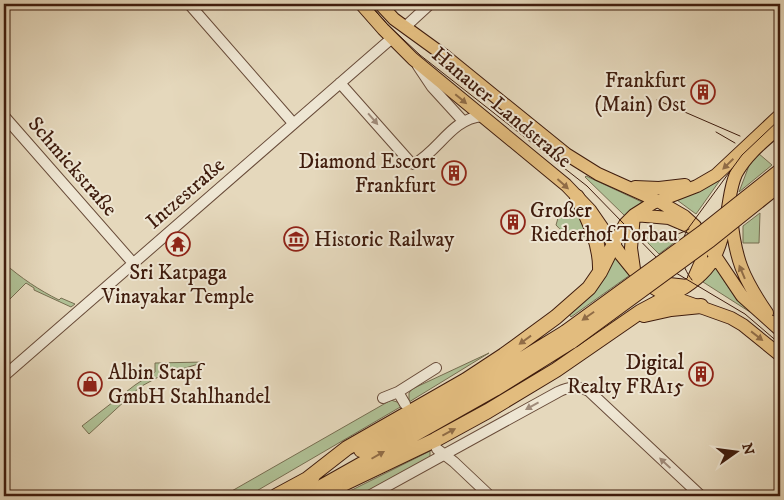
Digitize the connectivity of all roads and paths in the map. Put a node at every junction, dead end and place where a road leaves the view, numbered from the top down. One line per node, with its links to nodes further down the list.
1 (189, 4): 13 (street)
2 (361, 4): 6 (main road, Hanauer Landstraße)
3 (380, 4): 5 (main road, Hanauer Landstraße)
4 (430, 4): 5 (street)
5 (405, 27): 6 (main road); 19 (main road, Hanauer Landstraße)
6 (392, 38): 7 (main road, Hanauer Landstraße); 8 (street, Intzestraße)
7 (413, 59): 11 (main road, Hanauer Landstraße, one-way to 11); 12 (street)
8 (340, 82): 12 (street, one-way to 12); 13 (street, Intzestraße)
9 (780, 115): 15 (main road)
10 (4, 116): 27 (street, Schmickstraße)
11 (482, 116): 12 (street); 21 (main road, Hanauer Landstraße, one-way to 21)
12 (463, 121)
13 (293, 123): 27 (street, Intzestraße)
14 (780, 127): 15 (main road)
15 (751, 147): 17 (main road, one-way to 17); 20 (main road)
16 (780, 171): 34 (highway, one-way to 34, bridge)
17 (706, 182): 19 (main road); 22 (main road)
18 (780, 184): 34 (highway, bridge)
19 (623, 185): 22 (main road, Hanauer Landstraße)
20 (731, 192): 26 (main road); 33 (main road, one-way to 20)
21 (577, 197): 25 (main road, Hanauer Landstraße); 28 (highway)
22 (658, 201): 23 (main road); 24 (main road, Hanauer Landstraße)
23 (634, 215): 24 (main road); 25 (main road); 29 (main road)
24 (700, 234): 26 (main road, Hanauer Landstraße); 30 (main road)
25 (614, 244): 28 (highway); 29 (main road, Hanauer Landstraße)
26 (716, 256): 30 (main road); 33 (main road)
27 (133, 263): 38 (street, Intzestraße)
28 (600, 272): 43 (highway, one-way to 43)
29 (637, 275): 30 (main road); 31 (main road, Hanauer Landstraße)
30 (688, 286): 31 (main road)
31 (670, 296): 32 (main road); 35 (highway)
32 (701, 306): 35 (highway); 36 (main road, one-way to 36)
33 (779, 329)
34 (569, 336): 43 (highway); 45 (highway, one-way to 34)
35 (602, 338): 46 (highway, one-way to 35)
36 (780, 354)
37 (436, 368): 39 (street)
38 (4, 376)
39 (398, 392): 40 (street); 41 (street)
40 (383, 398)
41 (405, 404)
42 (440, 452): 47 (street); 48 (street); 49 (street, one-way to 42)
43 (306, 480): 44 (highway)
44 (276, 496)
45 (305, 496)
46 (318, 496)
47 (370, 496)
48 (490, 496)
49 (701, 496)

